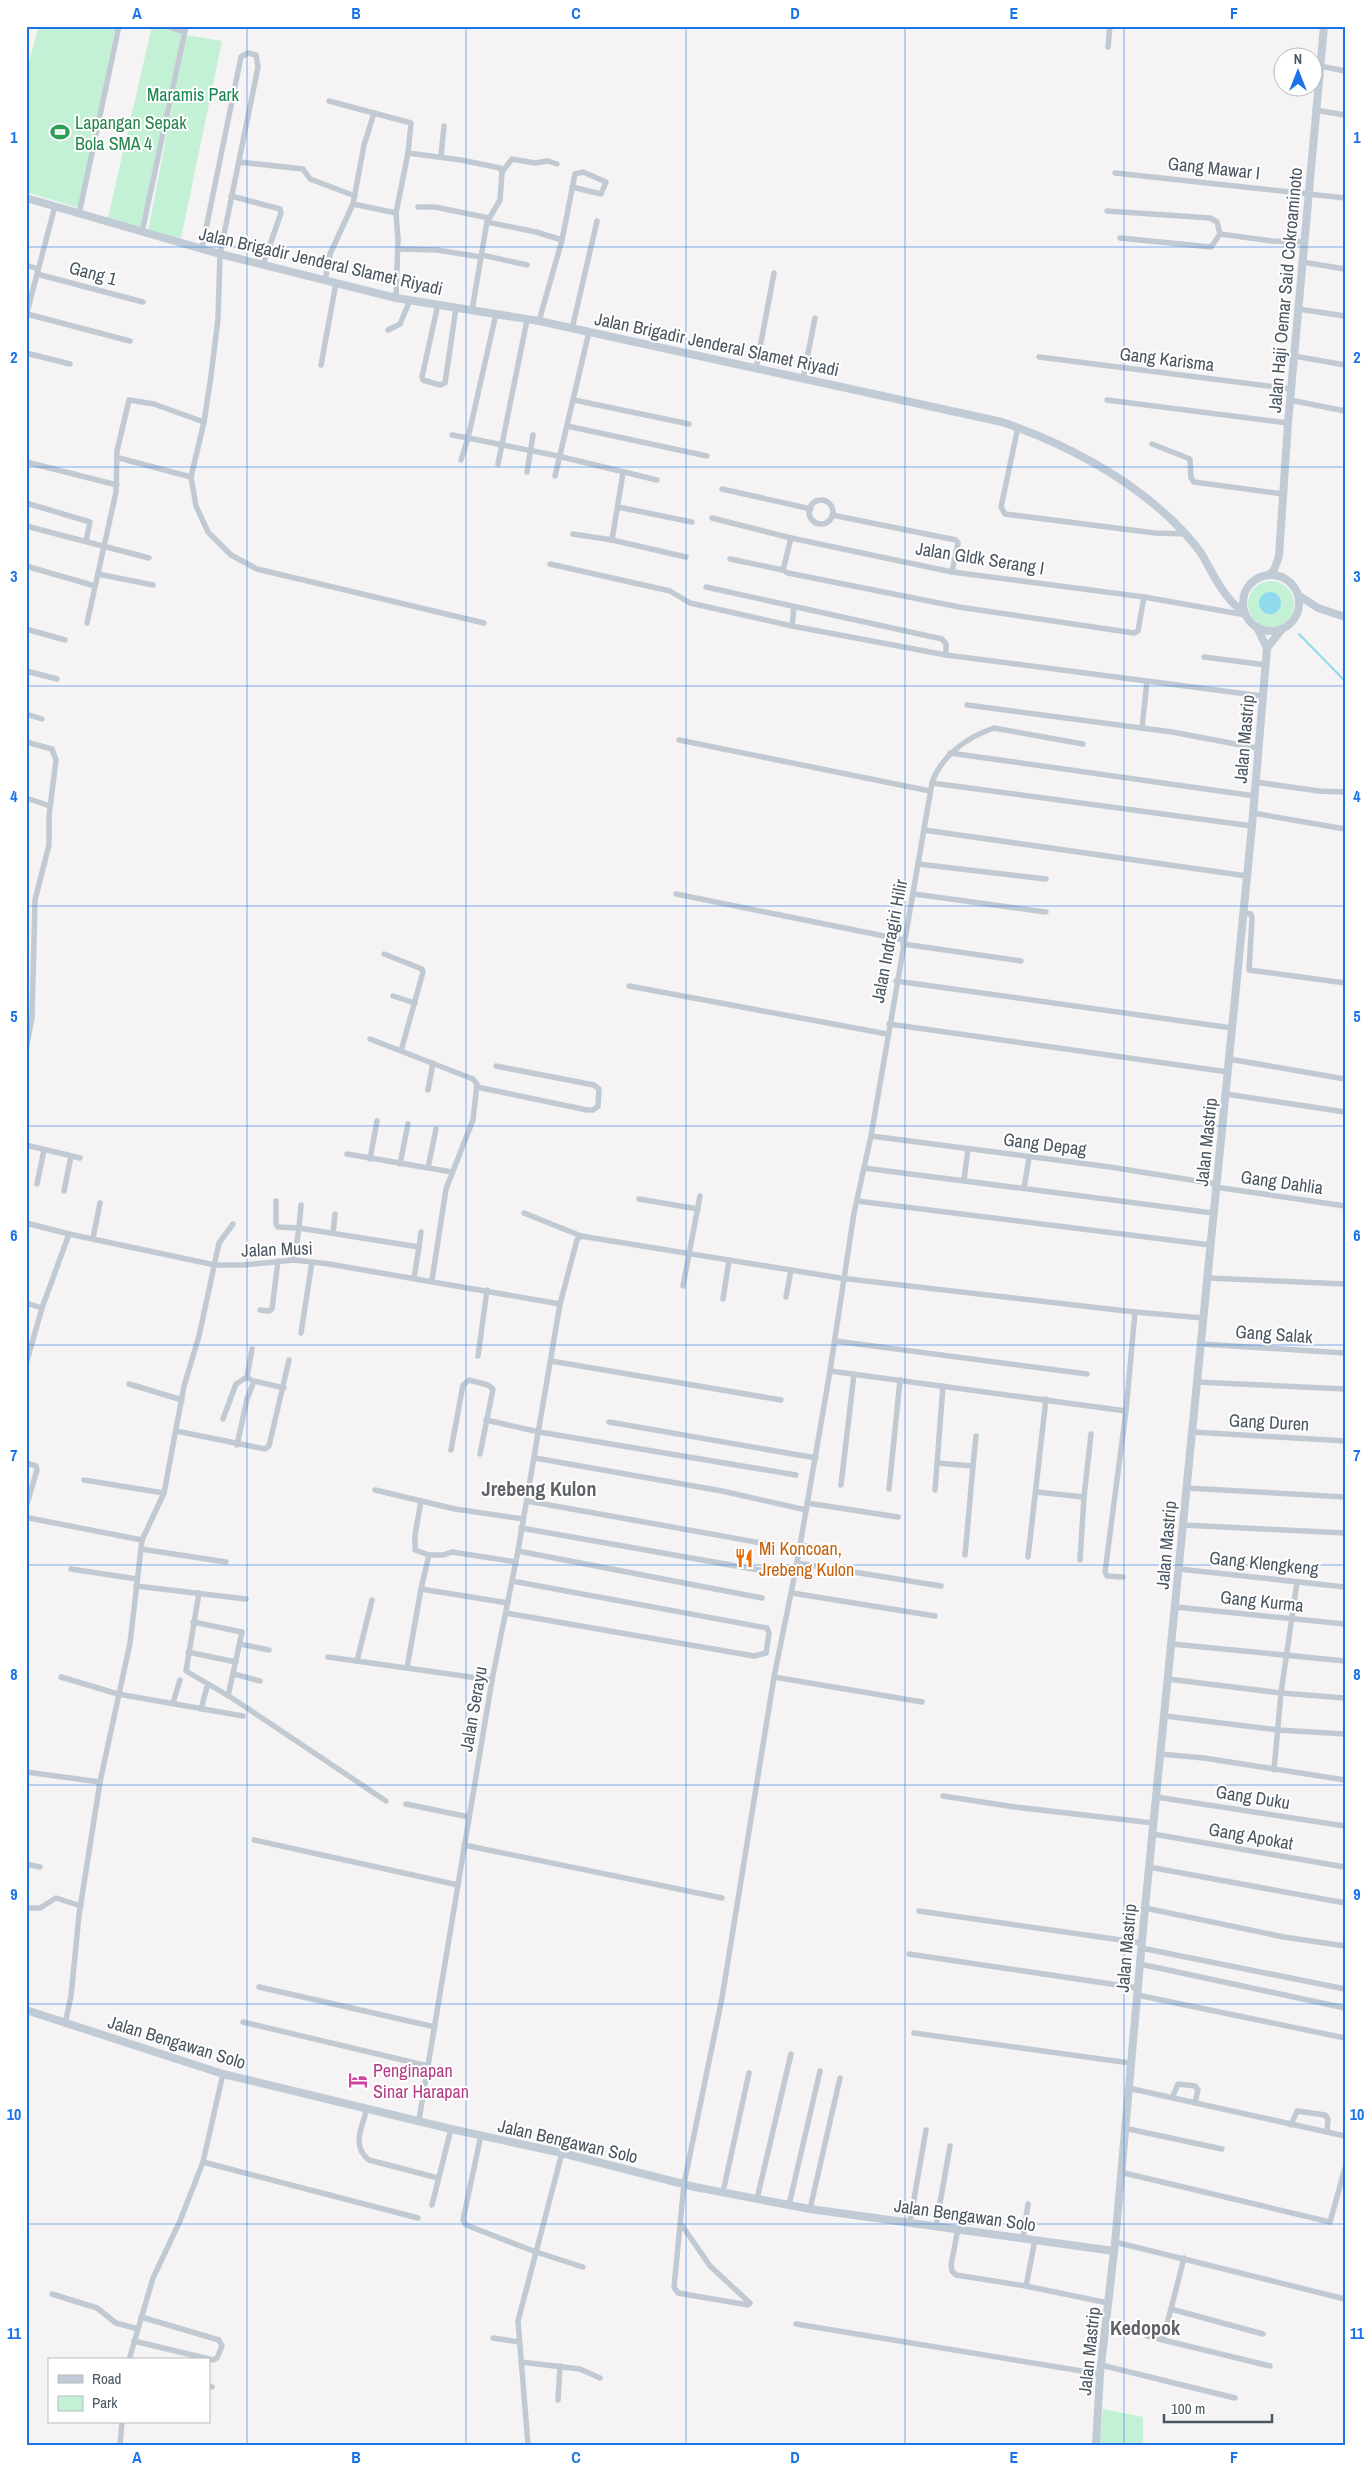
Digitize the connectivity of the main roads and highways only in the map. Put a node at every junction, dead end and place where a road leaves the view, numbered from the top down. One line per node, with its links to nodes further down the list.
1 (1324, 26): 3 (main road, Jalan Haji Oemar Said Cokroaminoto)
2 (26, 198): 6 (main road, Jalan Brigadir Jenderal Slamet Riyadi)
3 (1279, 556): 4 (main road); 5 (main road)
4 (1269, 575): 5 (main road); 8 (main road)
5 (1287, 580): 7 (main road)
6 (1226, 594): 8 (main road); 11 (main road, Jalan Brigadir Jenderal Slamet Riyadi)
7 (1298, 594): 9 (main road); 10 (main road)
8 (1244, 596): 11 (main road)
9 (1318, 608): 10 (main road); 12 (main road)
10 (1297, 612): 14 (main road)
11 (1245, 613): 13 (main road)
12 (1345, 617)
13 (1257, 627): 14 (main road); 15 (main road, Jalan Mastrip)
14 (1282, 629): 15 (main road)
15 (1267, 648): 17 (main road, Jalan Mastrip)
16 (26, 2010): 17 (main road, Jalan Bengawan Solo)
17 (1115, 2246): 18 (main road, Jalan Mastrip)
18 (1096, 2445)

